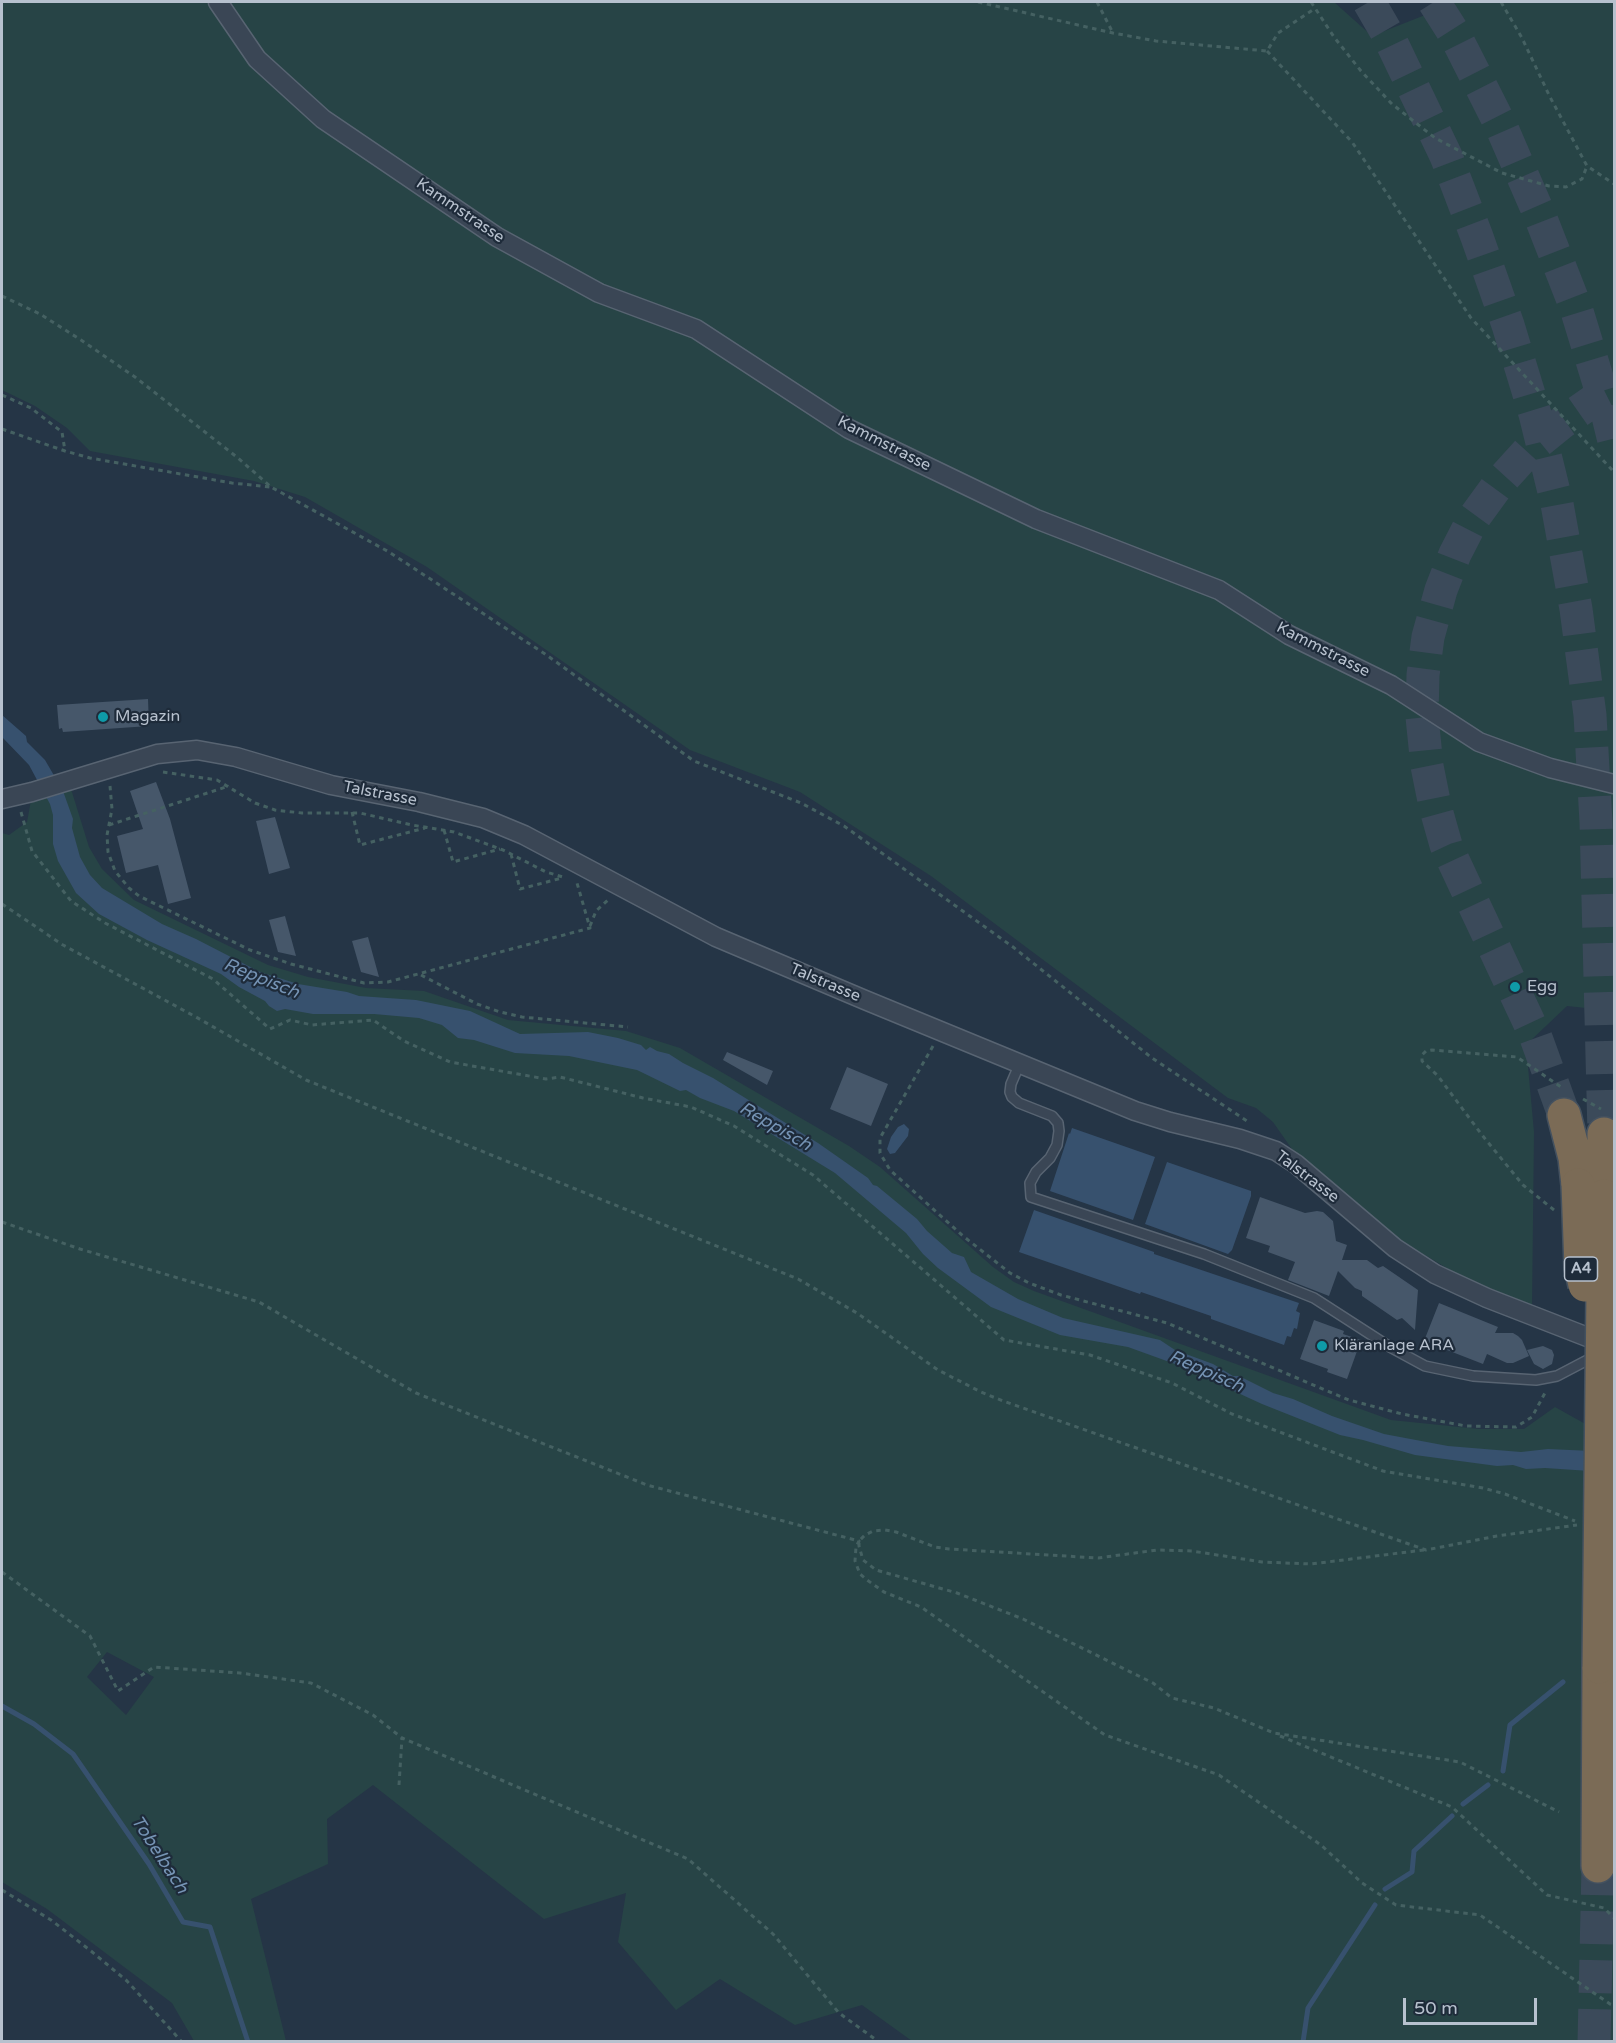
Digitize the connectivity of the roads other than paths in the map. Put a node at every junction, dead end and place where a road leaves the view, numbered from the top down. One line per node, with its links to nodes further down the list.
1 (218, 2): 2 (street, Kammstrasse)
2 (1614, 784)
3 (17, 796): 4 (street, Talstrasse)
4 (1020, 1063): 8 (street, Talstrasse); 8 (lane)
5 (1569, 1101): 7 (highway)
6 (1604, 1123): 7 (highway)
7 (1591, 1190): 8 (highway, bridge)
8 (1610, 1348): 11 (highway, bridge)
9 (1614, 1518): 10 (lane)
10 (1585, 1525)
11 (1599, 1699): 12 (lane); 13 (highway)
12 (1608, 1737)
13 (1603, 1852)

